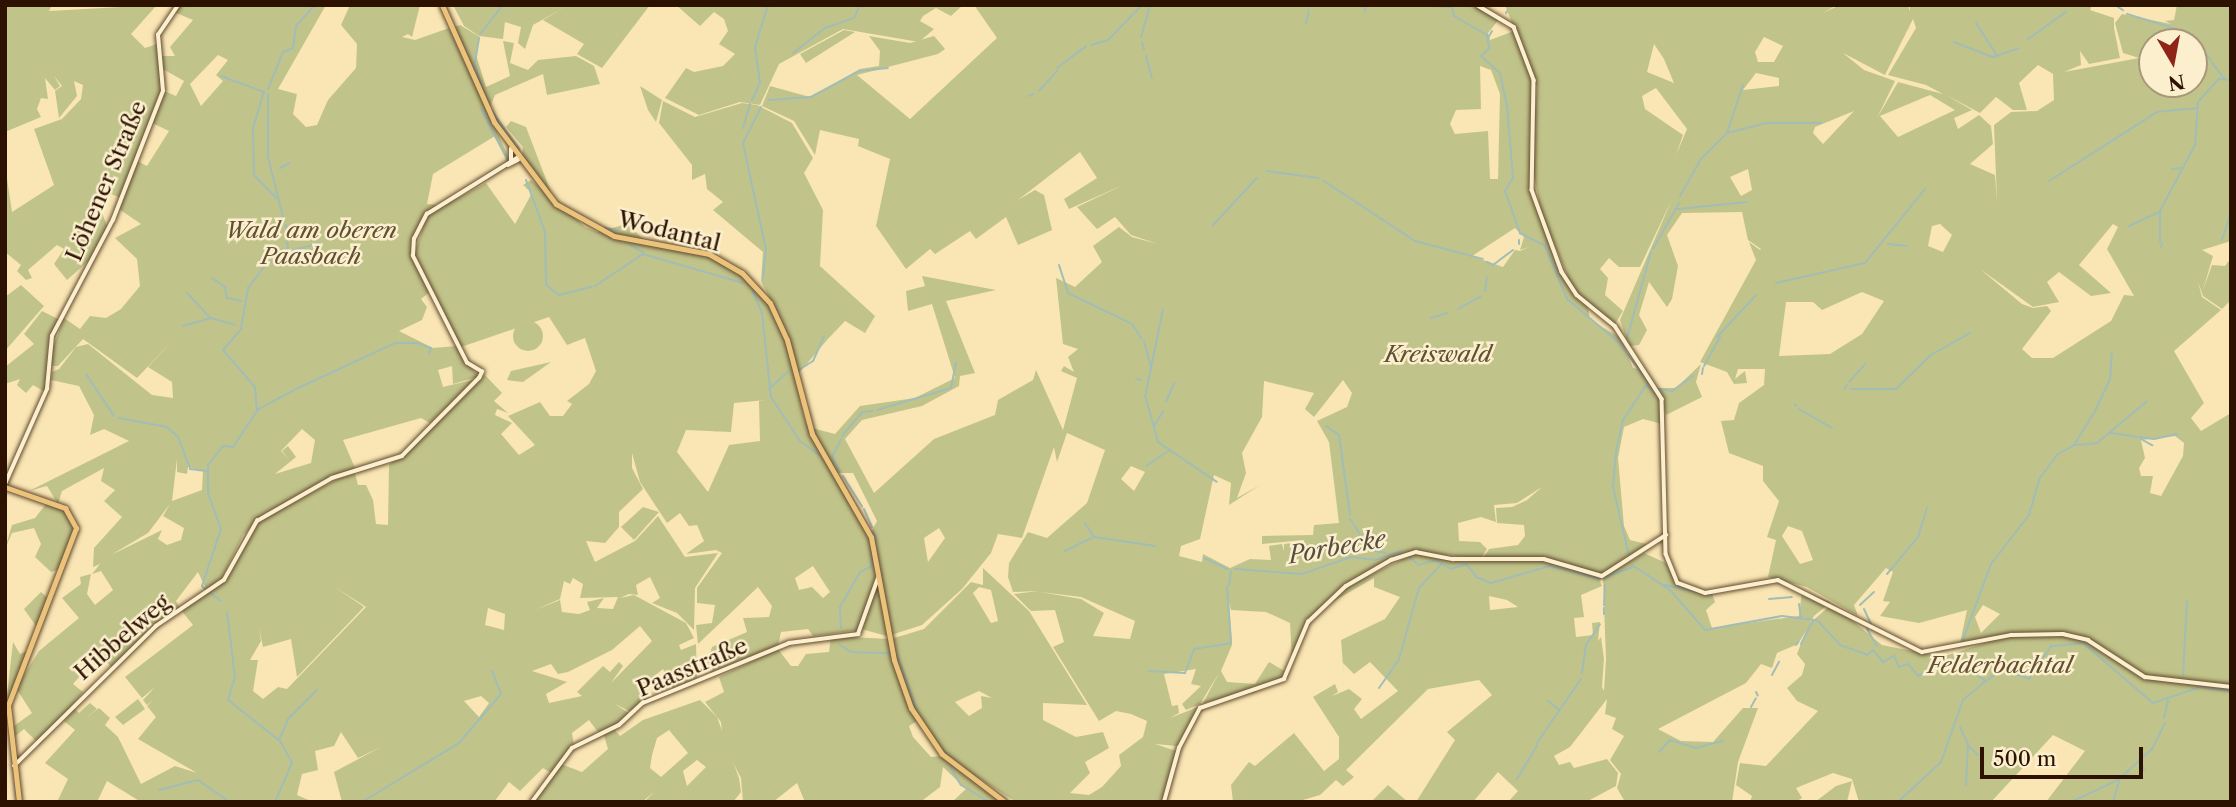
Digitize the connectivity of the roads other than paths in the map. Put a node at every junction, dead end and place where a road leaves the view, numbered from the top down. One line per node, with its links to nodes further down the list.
1 (178, 5): 8 (street, Löhener Straße)
2 (442, 5): 4 (main road, Wodantal)
3 (1476, 5): 9 (street)
4 (511, 149): 5 (main road, Wodantal); 6 (street)
5 (518, 159): 6 (street); 7 (street); 10 (main road, Wodantal)
6 (510, 161): 7 (street)
7 (506, 166): 12 (street, Hibbelweg)
8 (6, 482): 12 (main road)
9 (1665, 535): 11 (street); 16 (street)
10 (879, 583): 14 (street, Paasstraße); 15 (main road, Wodantal)
11 (2231, 687)
12 (14, 766): 13 (main road)
13 (19, 802)
14 (532, 802)
15 (1005, 802)
16 (1164, 802)

